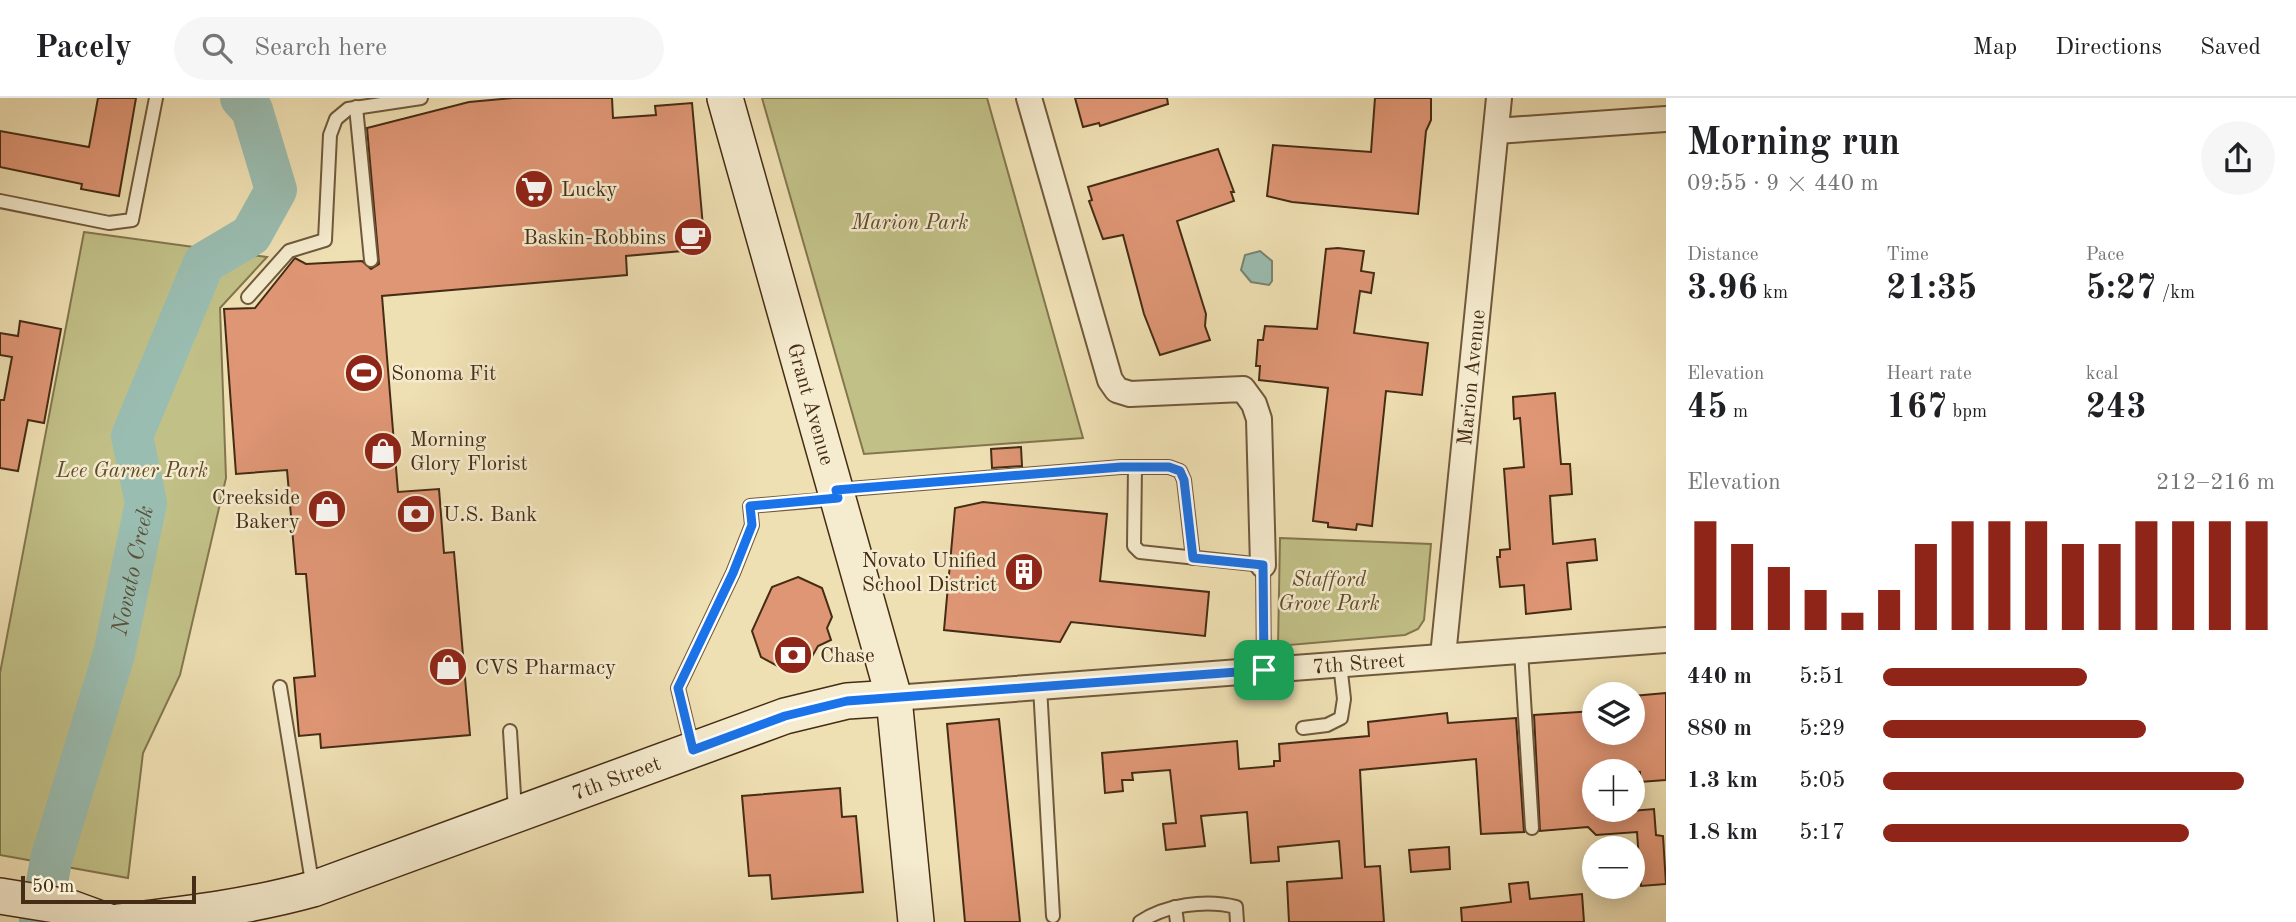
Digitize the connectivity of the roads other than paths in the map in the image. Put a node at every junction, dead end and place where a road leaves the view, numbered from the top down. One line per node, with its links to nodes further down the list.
1 (156, 98): 9 (lane)
2 (421, 98): 6 (lane)
3 (725, 98): 13 (street, Grant Avenue)
4 (1029, 98): 15 (street)
5 (1499, 98): 8 (street, Marion Avenue)
6 (356, 107): 10 (lane); 11 (lane)
7 (1666, 119): 8 (street)
8 (1496, 131): 18 (street, Marion Avenue)
9 (0, 201)
10 (371, 260)
11 (248, 297)
12 (1135, 467): 13 (lane); 14 (lane); 14 (lane)
13 (837, 494): 23 (street, Grant Avenue); 26 (lane)
14 (1193, 558): 15 (lane)
15 (1263, 565): 20 (lane)
16 (1666, 640): 17 (street, 7th Street)
17 (1521, 651): 18 (street, 7th Street); 28 (lane)
18 (1443, 656): 19 (street, 7th Street)
19 (1340, 664): 20 (street, 7th Street); 24 (lane)
20 (1264, 670): 22 (street, 7th Street)
21 (280, 687): 29 (lane)
22 (1040, 687): 23 (street, 7th Street); 32 (lane)
23 (894, 698): 26 (street, 7th Street); 35 (street, Grant Avenue)
24 (1303, 728)
25 (510, 730): 27 (lane)
26 (693, 750): 27 (street, 7th Street)
27 (516, 814): 29 (street, 7th Street)
28 (1532, 828)
29 (313, 888): 34 (street, 7th Street)
30 (0, 896): 33 (street)
31 (1175, 907): 36 (lane); 37 (lane); 38 (lane)
32 (1053, 916)
33 (109, 922)
34 (120, 922)
35 (916, 922)
36 (1140, 922)
37 (1177, 922)
38 (1237, 922)

